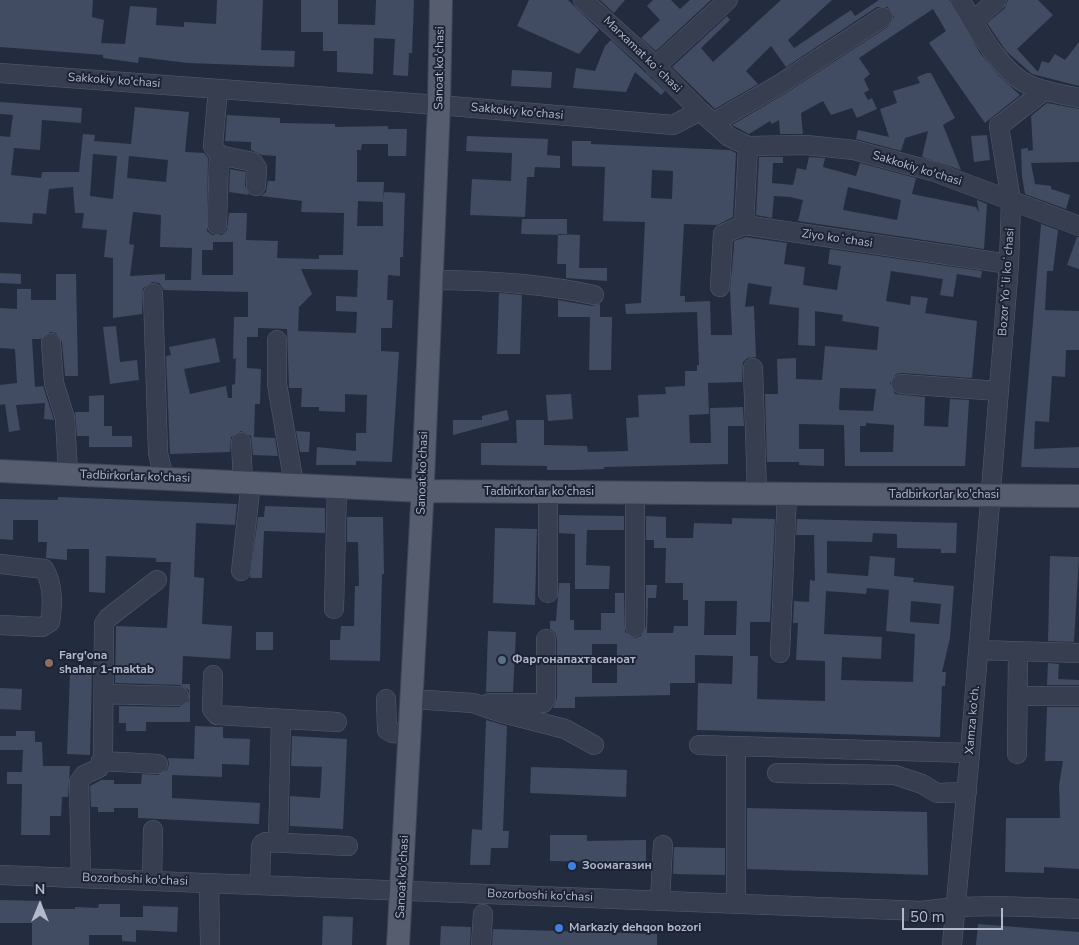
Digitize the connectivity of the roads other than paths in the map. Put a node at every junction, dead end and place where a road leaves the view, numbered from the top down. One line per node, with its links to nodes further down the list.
1 (441, 0): 13 (main road, Sanoat ko'chasi)
2 (583, 0): 8 (street, Marxamat koʻchasi)
3 (728, 0): 8 (street)
4 (960, 0): 7 (street)
5 (997, 0): 7 (street)
6 (883, 17): 15 (street)
7 (973, 21): 11 (street)
8 (655, 66): 14 (street, Marxamat koʻchasi)
9 (0, 73): 10 (street, Sakkokiy ko'chasi)
10 (218, 89): 13 (street, Sakkokiy ko'chasi); 17 (street)
11 (1045, 90): 12 (street); 19 (street, Bozor Yoʻli koʻchasi)
12 (1079, 98)
13 (439, 105): 14 (street, Sakkokiy ko'chasi); 24 (main road, Sanoat ko'chasi)
14 (700, 110): 15 (street, Sakkokiy ko'chasi)
15 (715, 122): 16 (street, Sakkokiy ko'chasi)
16 (748, 146): 19 (street, Sakkokiy ko'chasi); 21 (street)
17 (220, 154): 18 (street); 20 (street)
18 (256, 186)
19 (1011, 200): 22 (street, Sakkokiy ko'chasi); 23 (street, Bozor Yoʻli koʻchasi)
20 (216, 225)
21 (744, 225): 23 (street, Ziyo koʻchasi); 25 (street)
22 (1079, 226)
23 (1009, 264): 32 (street, Bozor Yoʻli koʻchasi)
24 (431, 280): 27 (street); 40 (main road, Sanoat ko'chasi)
25 (720, 287)
26 (153, 293): 36 (street)
27 (594, 295)
28 (278, 340): 38 (street)
29 (51, 343): 35 (street)
30 (753, 368): 43 (street)
31 (901, 384): 32 (street)
32 (999, 390): 45 (street, Bozor Yoʻli koʻchasi)
33 (241, 442): 37 (street)
34 (0, 471): 35 (main road, Tadbirkorlar ko'chasi)
35 (68, 474): 36 (main road, Tadbirkorlar ko'chasi)
36 (164, 478): 37 (main road, Tadbirkorlar ko'chasi)
37 (247, 482): 38 (main road, Tadbirkorlar ko'chasi); 48 (street)
38 (294, 484): 39 (main road, Tadbirkorlar ko'chasi)
39 (337, 486): 40 (main road, Tadbirkorlar ko'chasi); 51 (street)
40 (422, 491): 41 (main road, Tadbirkorlar ko'chasi); 65 (main road, Sanoat ko'chasi)
41 (548, 492): 42 (main road, Tadbirkorlar ko'chasi); 50 (street)
42 (635, 492): 43 (main road, Tadbirkorlar ko'chasi); 53 (street)
43 (756, 493): 44 (main road, Tadbirkorlar ko'chasi)
44 (787, 494): 45 (main road, Tadbirkorlar ko'chasi); 57 (street)
45 (992, 495): 46 (main road, Tadbirkorlar ko'chasi); 55 (street, Xamza ko‘ch.)
46 (1079, 496)
47 (0, 564): 52 (street)
48 (241, 571)
49 (157, 580): 60 (street)
50 (548, 593)
51 (334, 609)
52 (0, 625)
53 (635, 627)
54 (546, 639): 66 (street)
55 (979, 650): 56 (street); 73 (street, Xamza ko‘ch.)
56 (1018, 651): 58 (street); 62 (street)
57 (780, 653)
58 (1079, 653)
59 (213, 675): 67 (street)
60 (104, 694): 61 (street); 75 (street)
61 (179, 696)
62 (1018, 696): 63 (street); 74 (street)
63 (1079, 696)
64 (386, 699): 69 (street)
65 (412, 699): 66 (street); 69 (main road, Sanoat ko'chasi)
66 (473, 703): 70 (street)
67 (281, 720): 68 (street); 80 (street)
68 (337, 722)
69 (410, 734): 88 (main road, Sanoat ko'chasi)
70 (594, 745)
71 (699, 745): 72 (street)
72 (736, 746): 73 (street); 90 (street)
73 (970, 753): 78 (street, Xamza ko‘ch.)
74 (1017, 754)
75 (101, 761): 76 (street); 84 (street)
76 (158, 764)
77 (776, 773): 78 (street)
78 (967, 792): 91 (street, Xamza ko‘ch.)
79 (153, 830): 85 (street)
80 (278, 842): 82 (street); 87 (street)
81 (663, 845): 89 (street)
82 (348, 846)
83 (0, 875): 84 (street, Bozorboshi ko'chasi)
84 (81, 878): 85 (street, Bozorboshi ko'chasi)
85 (152, 881): 86 (street, Bozorboshi ko'chasi)
86 (209, 883): 87 (street, Bozorboshi ko'chasi); 94 (street)
87 (260, 885): 88 (street, Bozorboshi ko'chasi)
88 (403, 890): 89 (street, Bozorboshi ko'chasi); 95 (main road, Sanoat ko'chasi)
89 (660, 900): 90 (street, Bozorboshi ko'chasi)
90 (736, 903): 91 (street, Bozorboshi ko'chasi)
91 (957, 906): 92 (street, Bozorboshi ko'chasi); 97 (street, Xamza ko‘ch.)
92 (1079, 909)
93 (483, 914): 96 (street)
94 (210, 945)
95 (398, 945)
96 (482, 945)
97 (952, 945)

